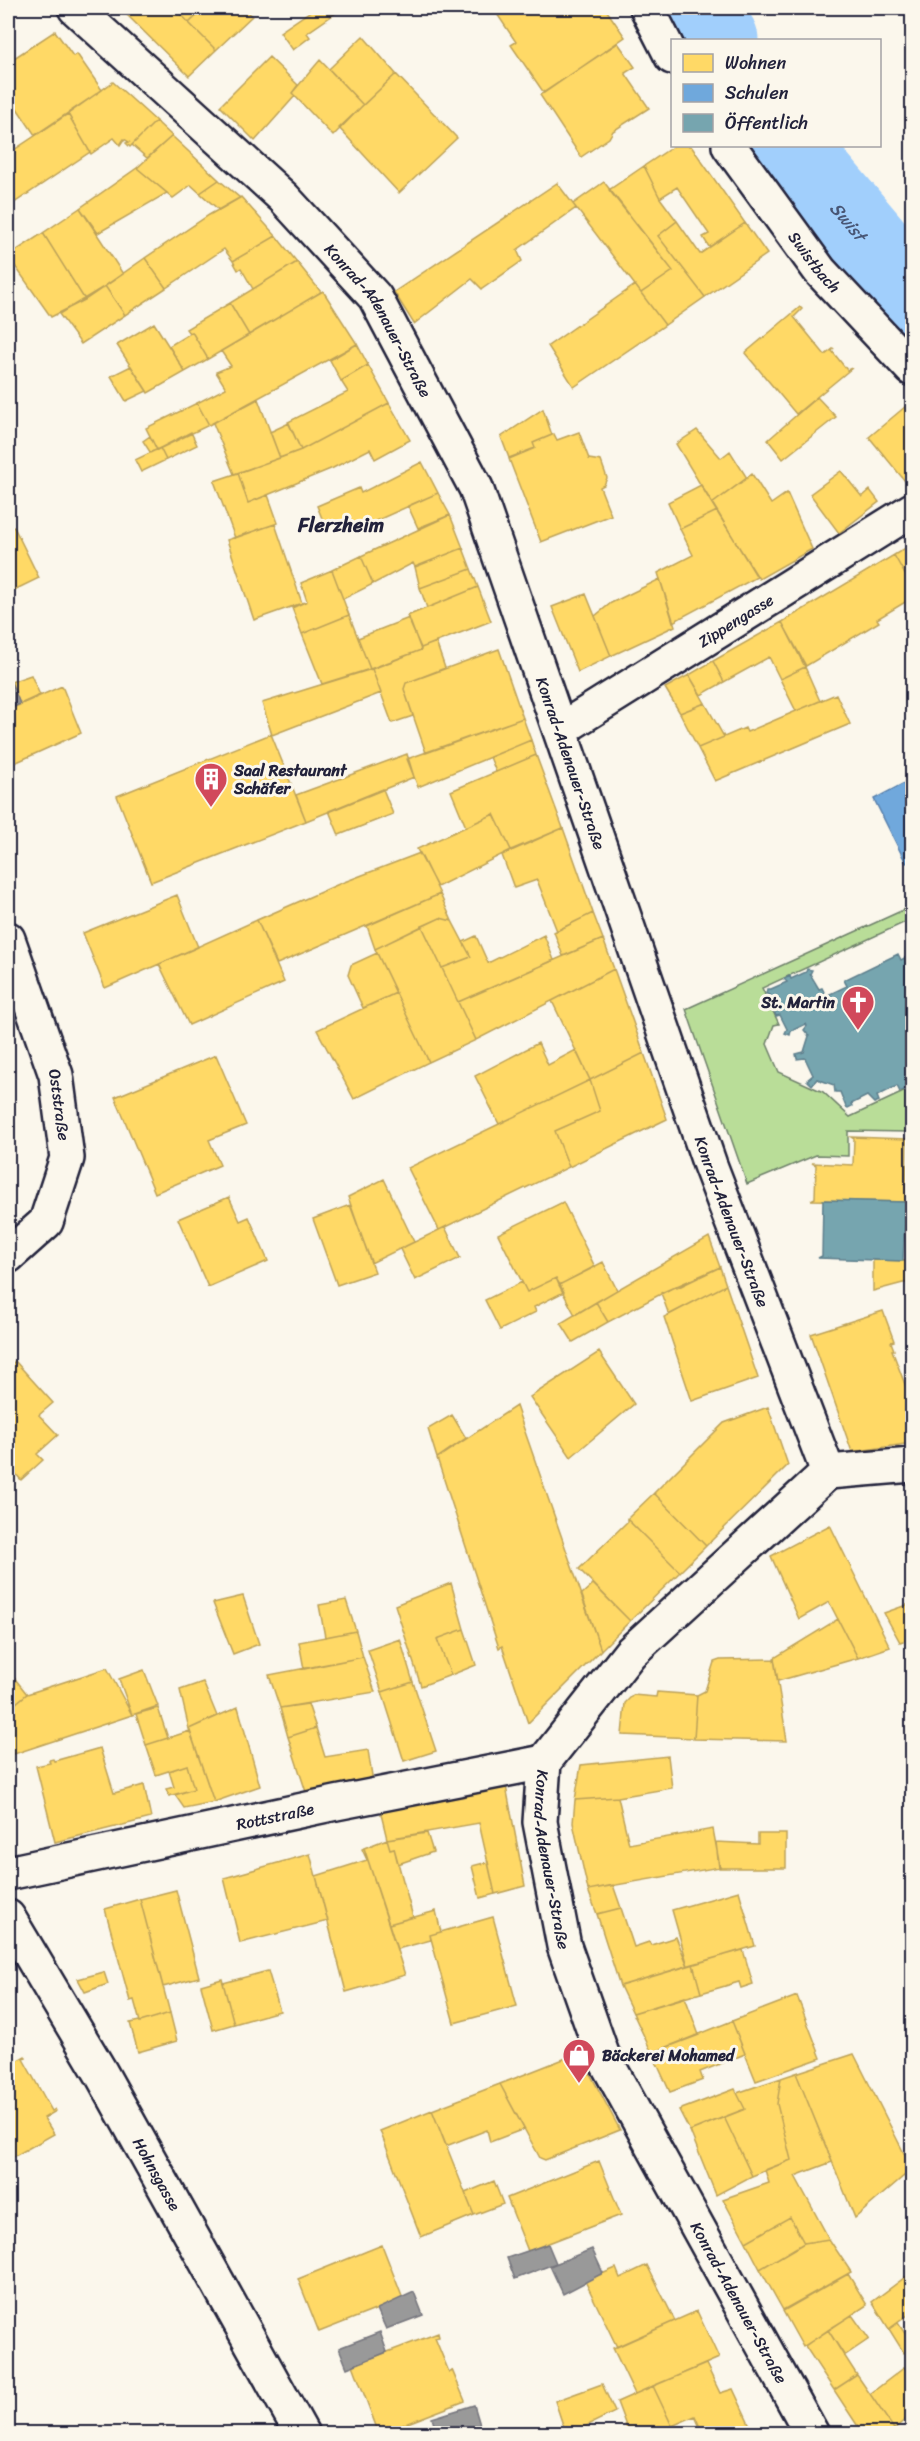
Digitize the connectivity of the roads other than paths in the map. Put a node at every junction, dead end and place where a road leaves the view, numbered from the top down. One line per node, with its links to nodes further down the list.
1 (75, 8): 7 (main road, Konrad-Adenauer-Straße)
2 (647, 8): 3 (main road)
3 (671, 55)
4 (730, 147): 5 (main road, Swistbach)
5 (912, 369)
6 (912, 510): 7 (main road, Zippengasse)
7 (560, 730): 11 (main road, Konrad-Adenauer-Straße)
8 (8, 939): 9 (main road, Oststraße)
9 (8, 1256)
10 (912, 1465): 11 (main road)
11 (828, 1472): 12 (main road, Konrad-Adenauer-Straße)
12 (544, 1762): 13 (main road, Rottstraße); 16 (main road, Konrad-Adenauer-Straße)
13 (8, 1873)
14 (8, 1917): 15 (main road, Hohnsgasse)
15 (302, 2433)
16 (812, 2433)

